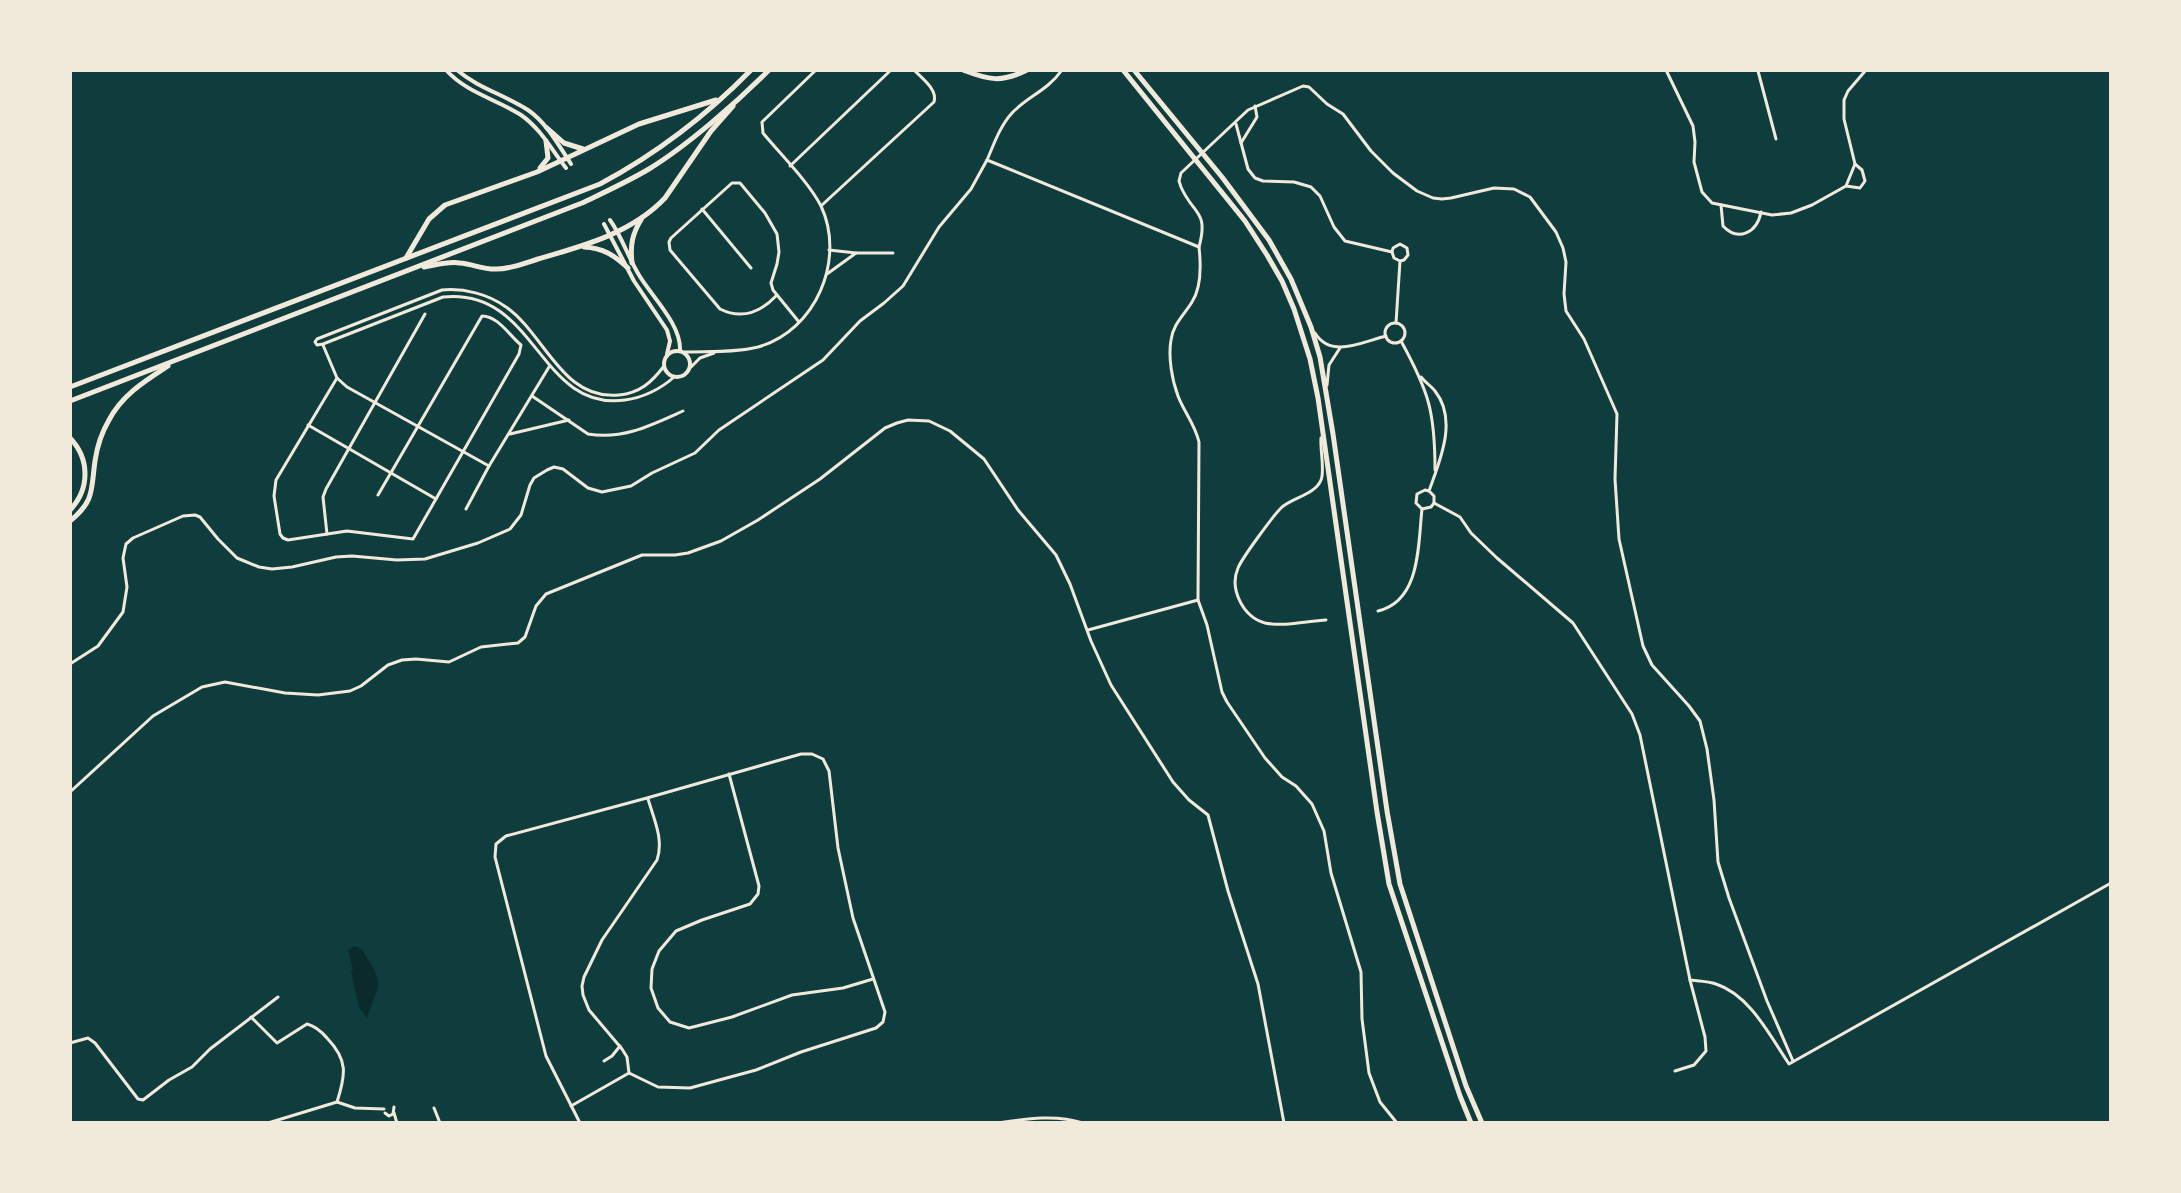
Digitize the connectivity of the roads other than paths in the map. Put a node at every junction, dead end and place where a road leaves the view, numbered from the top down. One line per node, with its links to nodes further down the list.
1 (446, 70): 22 (street)
2 (457, 70): 20 (street)
3 (751, 70): 17 (main road)
4 (769, 70): 16 (main road)
5 (816, 70): 29 (street)
6 (891, 70): 29 (street)
7 (914, 70): 34 (street)
8 (963, 70): 9 (main road)
9 (1027, 70)
10 (1062, 70): 26 (street)
11 (1123, 70): 83 (main road)
12 (1134, 70): 58 (main road)
13 (1666, 70): 33 (street)
14 (1759, 70): 21 (street)
15 (1866, 70): 28 (street)
16 (756, 83): 37 (main road); 52 (main road)
17 (725, 95): 24 (main road); 48 (main road)
18 (1255, 106): 19 (street); 23 (street); 116 (street)
19 (1235, 123): 23 (street); 43 (street)
20 (547, 128): 24 (main road); 25 (street)
21 (1776, 139)
22 (546, 141): 25 (street); 31 (main road)
23 (1241, 143): 45 (street)
24 (585, 149): 25 (main road)
25 (564, 159): 27 (street); 30 (street); 31 (main road)
26 (987, 160): 43 (street); 104 (street)
27 (571, 164)
28 (1855, 164): 32 (street); 32 (street)
29 (790, 166): 34 (street)
30 (566, 168)
31 (537, 172): 48 (main road)
32 (1846, 186): 36 (street)
33 (1721, 205): 36 (street); 36 (street)
34 (820, 206): 44 (street)
35 (702, 209): 51 (street); 54 (street); 54 (street)
36 (1761, 212)
37 (642, 217): 40 (main road); 50 (main road)
38 (610, 220): 40 (street)
39 (604, 224): 41 (street)
40 (618, 231): 41 (main road); 50 (street)
41 (611, 235): 42 (main road); 50 (street)
42 (580, 247): 50 (main road); 52 (main road)
43 (1199, 247): 100 (street)
44 (829, 250): 46 (street); 53 (street)
45 (1392, 252): 49 (street); 49 (street)
46 (856, 253): 47 (street); 53 (street)
47 (893, 253)
48 (405, 259): 74 (main road)
49 (1400, 261): 57 (street)
50 (630, 266): 63 (street); 65 (street)
51 (751, 268)
52 (413, 269): 66 (main road)
53 (827, 274): 56 (street)
54 (777, 295): 56 (street)
55 (425, 314): 78 (street)
56 (799, 322): 64 (street)
57 (1396, 323): 59 (street); 60 (street)
58 (1311, 327): 62 (street); 75 (main road)
59 (1386, 336): 60 (street); 62 (street)
60 (1401, 341): 72 (street)
61 (323, 344): 67 (street); 68 (street); 73 (street)
62 (1340, 348): 75 (street)
63 (682, 351): 64 (street); 65 (street); 70 (street)
64 (718, 351): 70 (street)
65 (667, 354): 69 (street)
66 (178, 359): 77 (main road); 98 (main road)
67 (554, 361): 68 (street); 69 (street)
68 (550, 365): 71 (street); 76 (street)
69 (664, 366): 71 (street)
70 (691, 367): 71 (street)
71 (674, 377)
72 (1421, 377): 90 (street); 90 (street)
73 (337, 378): 78 (street); 81 (street)
74 (70, 387)
75 (1326, 391): 135 (main road)
76 (532, 396): 80 (street); 84 (street)
77 (70, 401)
78 (376, 402): 82 (street); 86 (street)
79 (683, 411): 80 (street)
80 (569, 420): 84 (street)
81 (308, 425): 86 (street); 99 (street)
82 (417, 427): 87 (street); 87 (street); 89 (street)
83 (1323, 429): 102 (street); 134 (main road)
84 (509, 434): 88 (street)
85 (70, 438): 97 (main road)
86 (349, 448): 89 (street); 99 (street)
87 (462, 451): 88 (street); 93 (street)
88 (489, 466): 95 (street)
89 (390, 473): 92 (street); 93 (street)
90 (1435, 474): 91 (street)
91 (1429, 491): 94 (street); 96 (street)
92 (378, 495)
93 (436, 499): 99 (street)
94 (1434, 503): 96 (street); 110 (street)
95 (466, 509)
96 (1422, 509): 101 (street)
97 (70, 510)
98 (70, 521)
99 (327, 534)
100 (1198, 600): 103 (street); 133 (street)
101 (1378, 611)
102 (1326, 620)
103 (1088, 630): 106 (street); 132 (street)
104 (70, 664)
105 (729, 774): 107 (street); 109 (street); 109 (street)
106 (70, 792)
107 (647, 798): 114 (street); 120 (street)
108 (2111, 883): 116 (street)
109 (873, 979): 118 (street)
110 (1690, 980): 116 (street); 117 (street)
111 (278, 997): 112 (street)
112 (251, 1017): 113 (street); 119 (street)
113 (70, 1043)
114 (620, 1046): 115 (street); 118 (street)
115 (604, 1061)
116 (1793, 1061)
117 (1675, 1071)
118 (629, 1073): 120 (street)
119 (337, 1102): 122 (street); 125 (street)
120 (571, 1106): 129 (street)
121 (434, 1108): 128 (street)
122 (384, 1109): 123 (street); 124 (street)
123 (394, 1113): 124 (street); 127 (street)
124 (387, 1115): 126 (street)
125 (268, 1123)
126 (390, 1123)
127 (397, 1123)
128 (440, 1123)
129 (580, 1123)
130 (997, 1123): 131 (street)
131 (1083, 1123)
132 (1284, 1123)
133 (1397, 1123)
134 (1471, 1123)
135 (1482, 1123)

